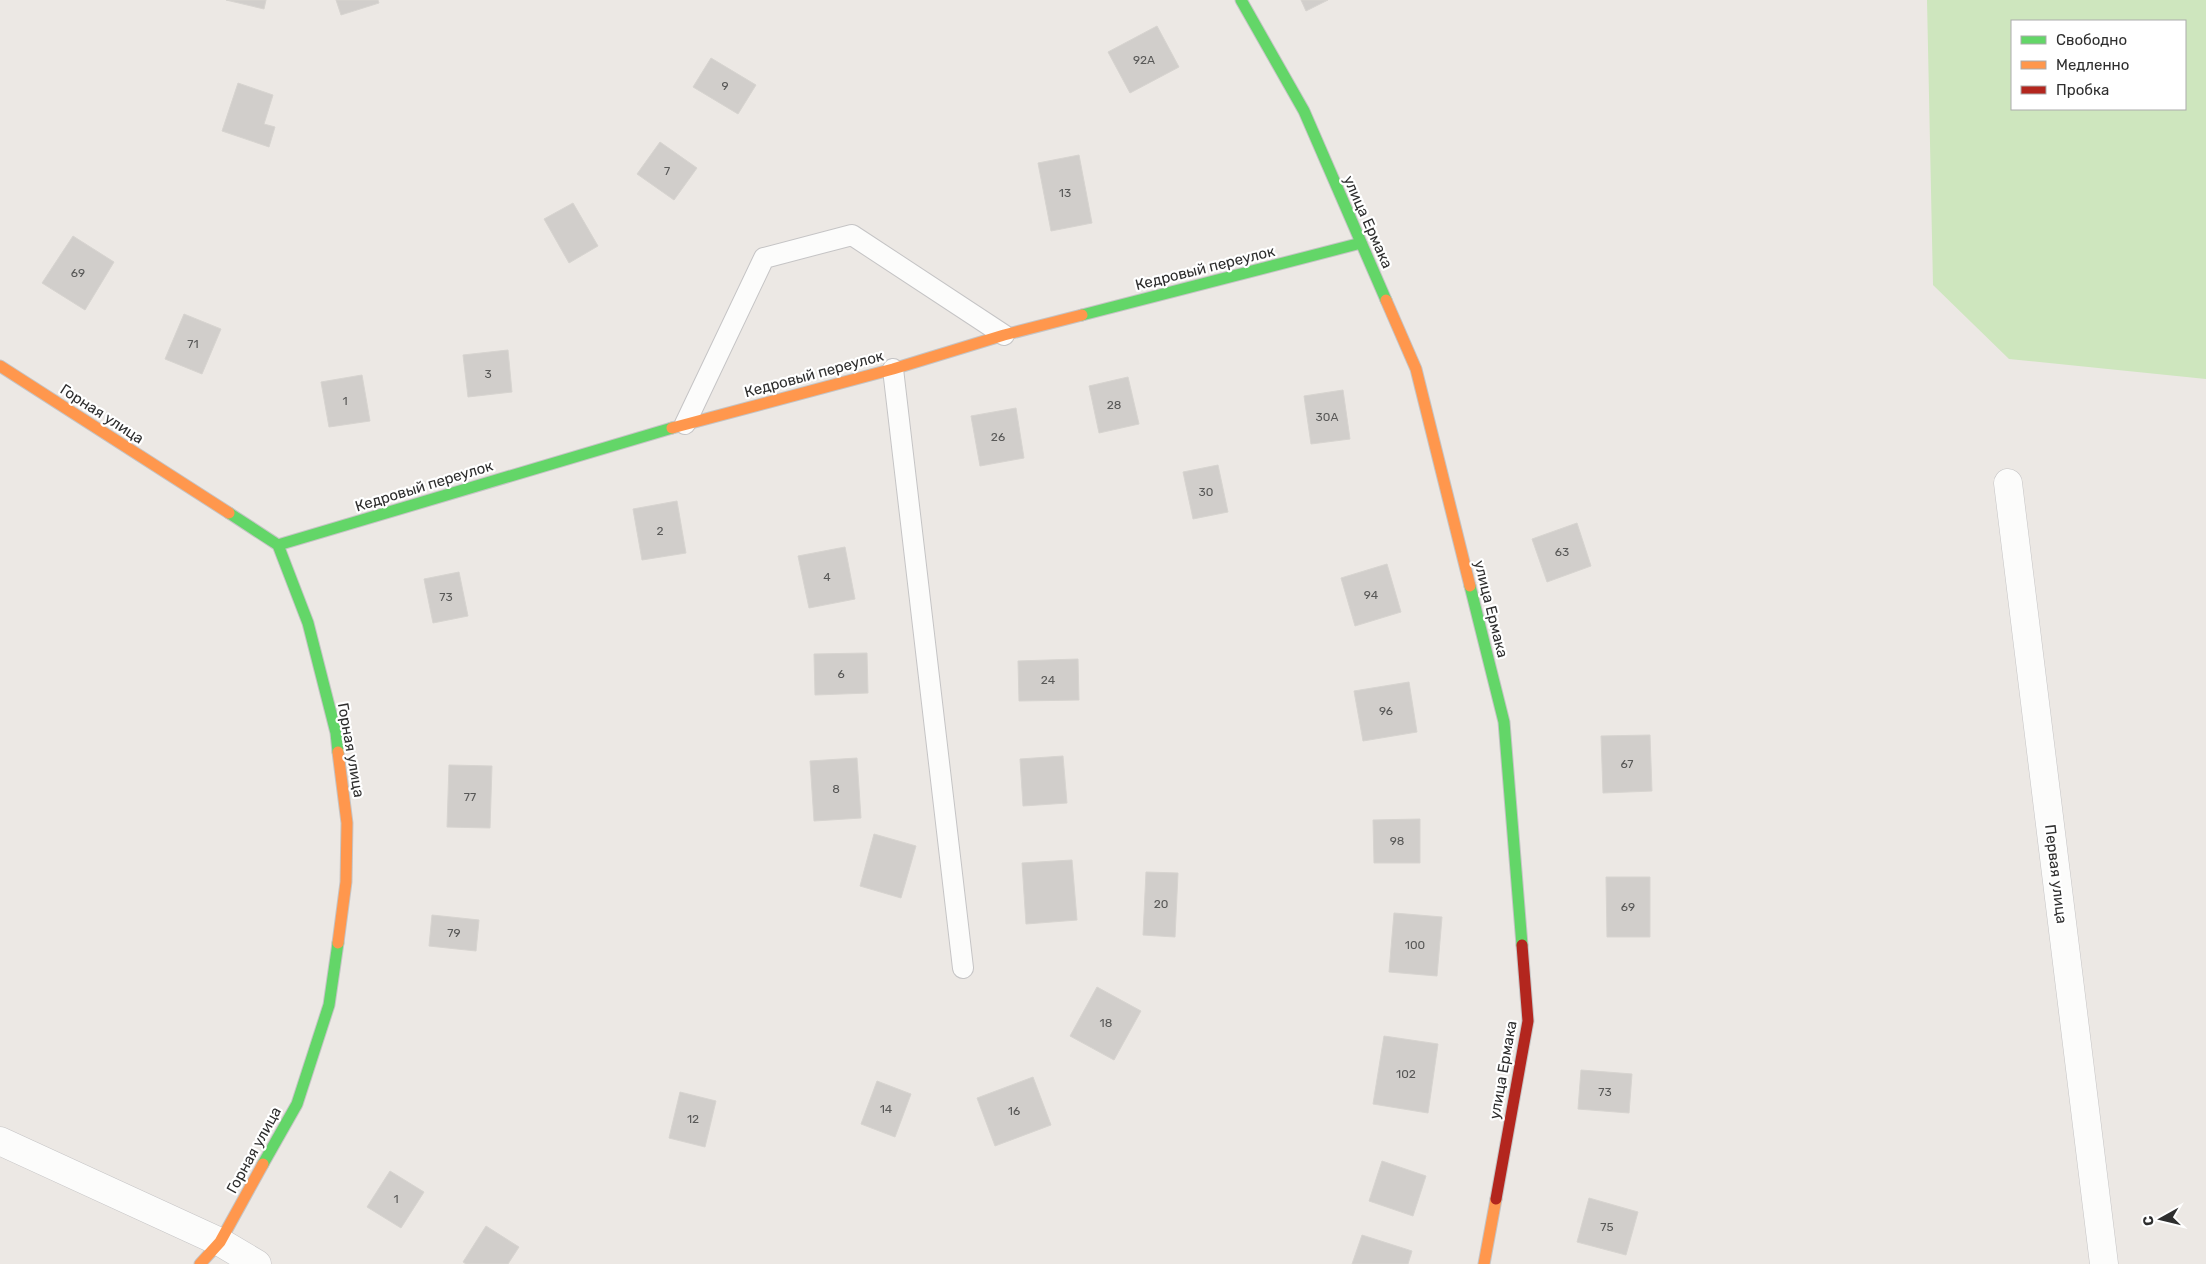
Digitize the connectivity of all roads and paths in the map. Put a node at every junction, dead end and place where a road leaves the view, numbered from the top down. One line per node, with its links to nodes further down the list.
1 (1241, 0): 2 (street, улица Ермака)
2 (1361, 243): 3 (street, Кедровый переулок); 14 (street, улица Ермака)
3 (1004, 335): 5 (street, Кедровый переулок); 6 (lane)
4 (0, 366): 8 (street, Горная улица)
5 (893, 368): 6 (street, Кедровый переулок); 9 (lane)
6 (685, 424): 8 (street, Кедровый переулок)
7 (2008, 483): 15 (street, Первая улица)
8 (278, 545): 11 (street, Горная улица)
9 (963, 968)
10 (0, 1141): 11 (street)
11 (220, 1242): 12 (street, Горная улица); 13 (street)
12 (200, 1264)
13 (258, 1264)
14 (1484, 1264)
15 (2104, 1264)

